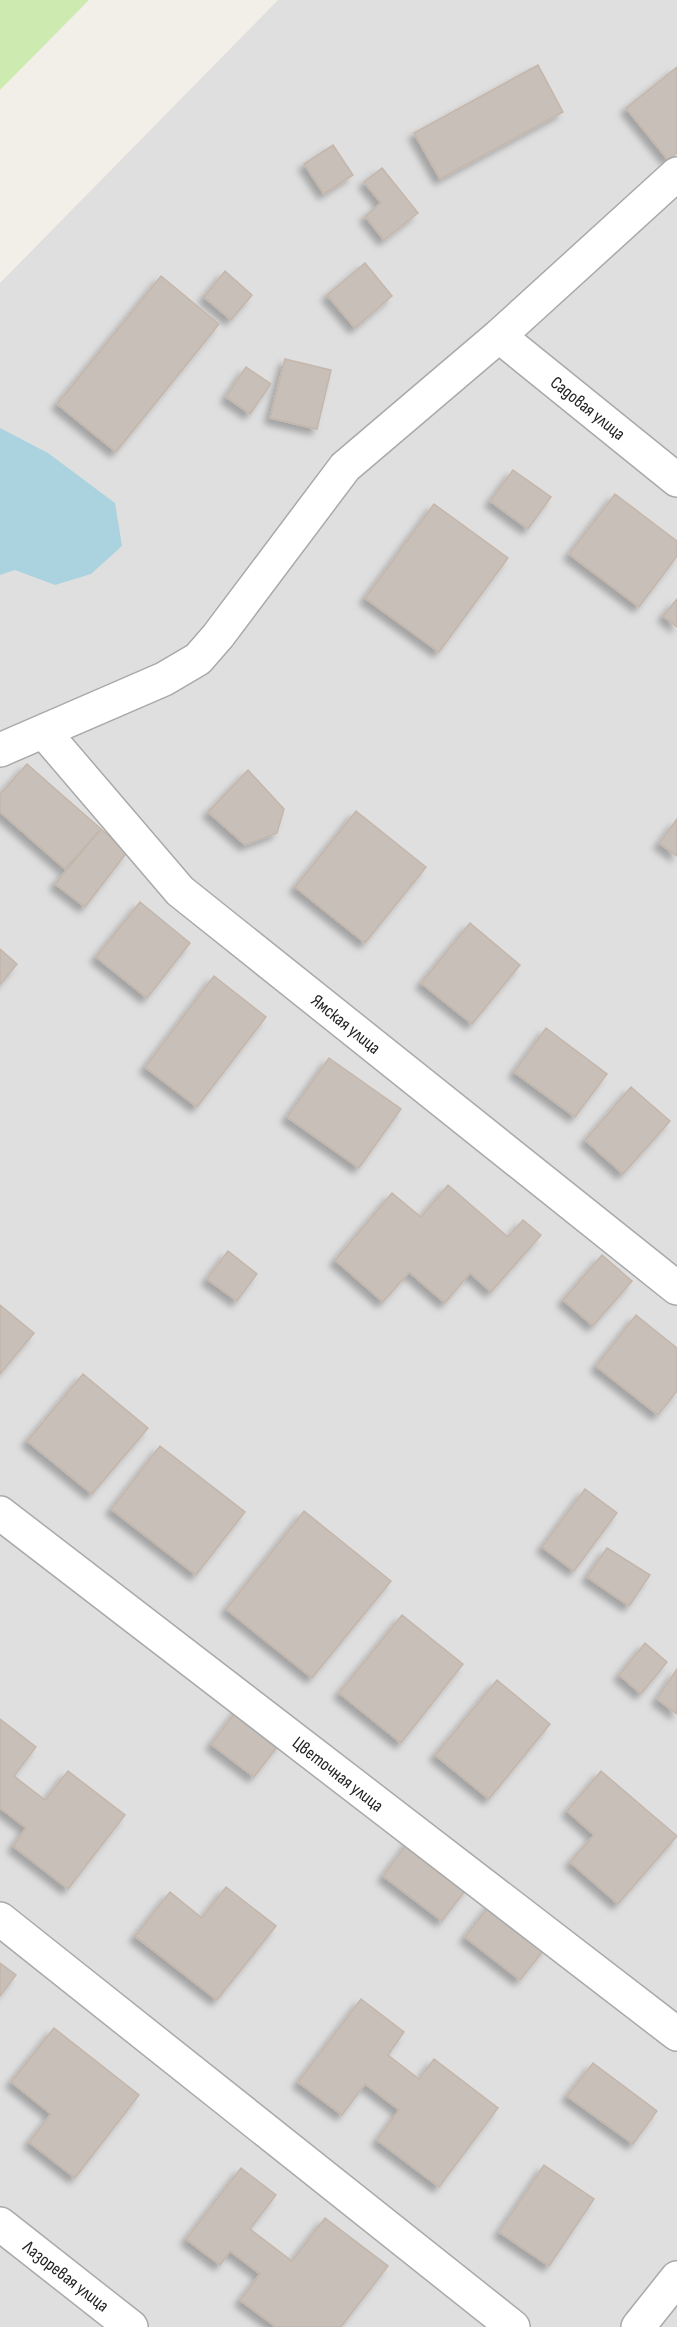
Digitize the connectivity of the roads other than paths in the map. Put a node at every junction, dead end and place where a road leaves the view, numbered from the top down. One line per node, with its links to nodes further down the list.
1 (677, 174): 2 (street)
2 (499, 336): 3 (street, Садовая улица); 4 (street)
3 (677, 480)
4 (44, 732): 5 (street); 6 (street, Ямская улица)
5 (0, 750)
6 (677, 1288)
7 (0, 1513): 9 (street, Цветочная улица)
8 (0, 1919): 13 (street)
9 (677, 2034)
10 (0, 2224): 12 (street, Лазоревая улица)
11 (677, 2278): 14 (street)
12 (132, 2327)
13 (513, 2327)
14 (638, 2327)

